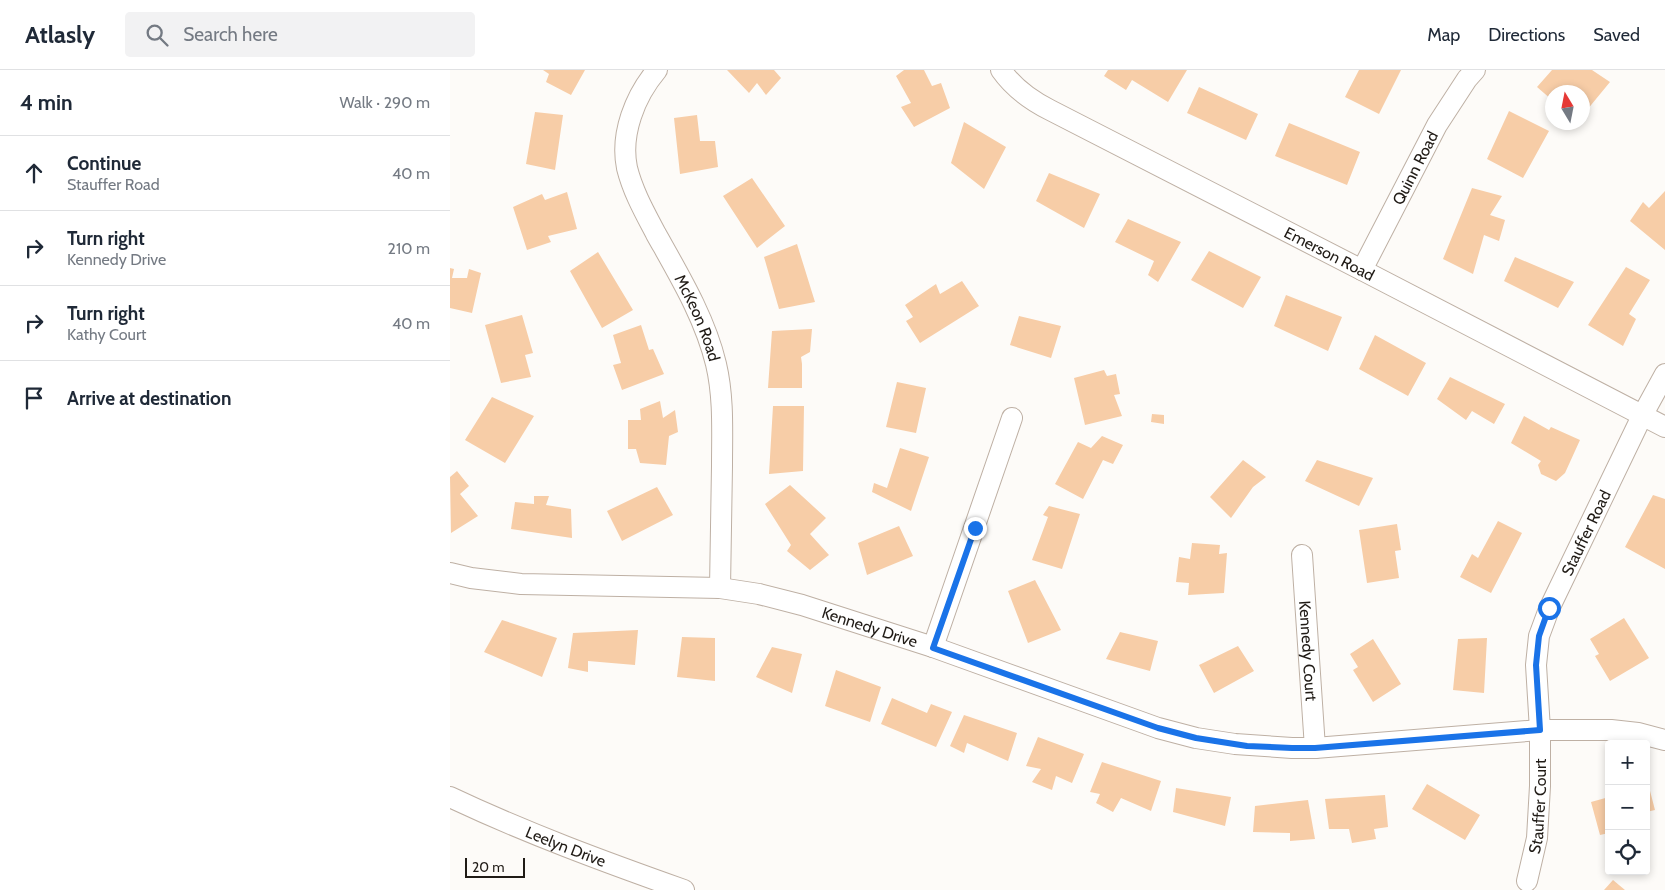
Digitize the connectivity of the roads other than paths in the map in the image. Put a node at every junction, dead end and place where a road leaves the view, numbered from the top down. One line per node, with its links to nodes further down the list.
1 (657, 70): 11 (street, McKeon Road)
2 (1001, 70): 4 (street, Emerson Road)
3 (1474, 70): 4 (street, Quinn Road)
4 (1362, 270): 6 (street, Emerson Road)
5 (1665, 374): 6 (street, Stauffer Road)
6 (1642, 416): 8 (street, Emerson Road); 13 (street, Stauffer Road)
7 (1012, 418): 12 (street)
8 (1665, 428)
9 (1302, 555): 15 (street, Kennedy Court)
10 (450, 574): 11 (street, Kennedy Drive)
11 (720, 588): 12 (street, Kennedy Drive)
12 (933, 648): 15 (street, Kennedy Drive)
13 (1540, 730): 14 (street, Kennedy Drive); 15 (street, Kennedy Drive); 17 (street, Stauffer Court)
14 (1665, 740)
15 (1315, 748)
16 (450, 797): 18 (street, Leelyn Drive)
17 (1527, 881)
18 (684, 890)

